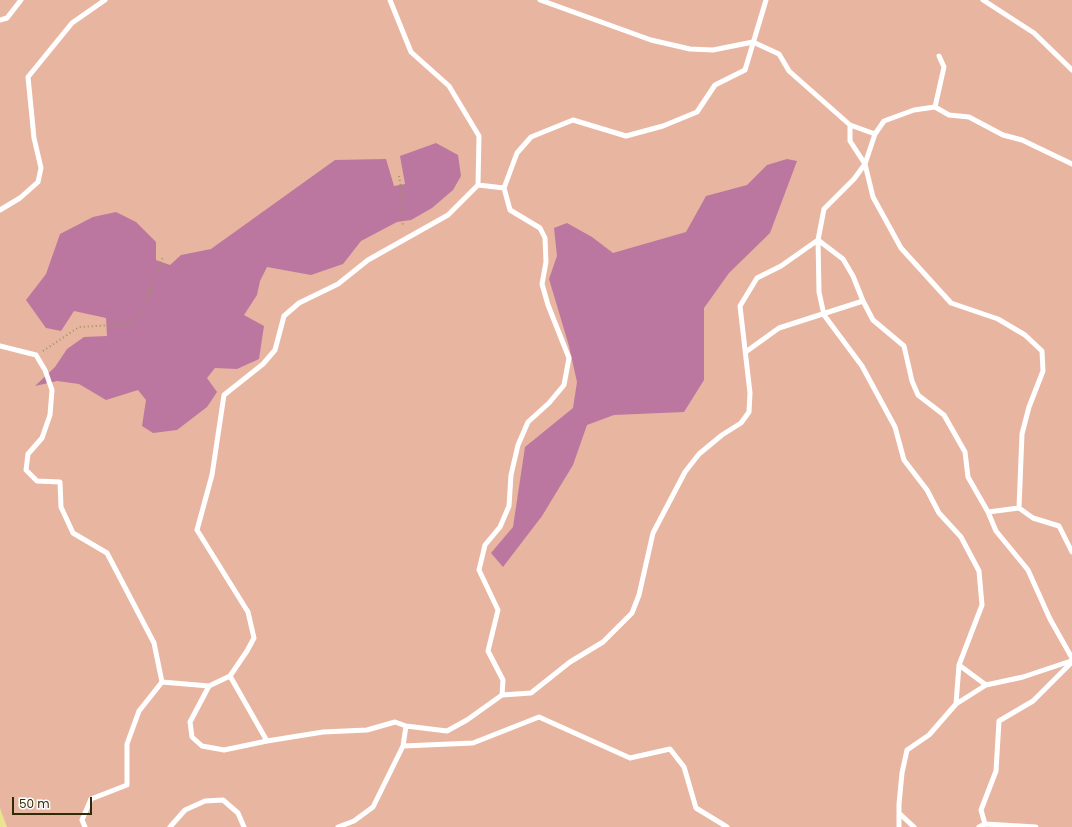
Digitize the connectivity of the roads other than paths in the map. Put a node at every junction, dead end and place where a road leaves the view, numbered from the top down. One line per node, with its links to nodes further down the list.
1 (21, 0): 7 (lane)
2 (105, 0): 18 (lane)
3 (390, 0): 16 (lane)
4 (540, 0): 8 (lane)
5 (766, 0): 8 (lane)
6 (983, 0): 10 (lane)
7 (0, 20)
8 (753, 42): 12 (lane); 17 (lane)
9 (939, 56): 11 (lane)
10 (1072, 70)
11 (935, 108): 13 (lane); 15 (lane)
12 (850, 125): 13 (lane); 14 (lane)
13 (875, 134): 14 (lane)
14 (865, 164): 19 (lane); 24 (lane)
15 (1072, 164)
16 (478, 185): 17 (lane); 29 (lane)
17 (504, 188): 33 (lane)
18 (0, 210)
19 (818, 240): 20 (lane); 21 (lane); 23 (lane)
20 (863, 301): 21 (lane); 25 (lane)
21 (824, 315): 23 (lane); 28 (lane)
22 (0, 346): 30 (lane)
23 (747, 351): 33 (lane)
24 (1019, 508): 25 (lane); 26 (lane)
25 (988, 512): 27 (lane)
26 (1072, 552)
27 (1072, 660): 31 (lane); 39 (lane)
28 (959, 665): 31 (lane); 34 (lane)
29 (230, 676): 32 (lane); 36 (lane)
30 (162, 682): 32 (lane); 40 (lane)
31 (986, 685): 34 (lane)
32 (209, 686): 36 (lane)
33 (502, 695): 35 (lane)
34 (956, 704): 38 (lane)
35 (406, 726): 36 (lane); 37 (lane)
36 (267, 741)
37 (403, 746): 43 (lane); 44 (lane)
38 (900, 814): 45 (lane); 46 (lane)
39 (985, 824): 47 (lane); 48 (lane)
40 (84, 827)
41 (170, 827): 42 (lane)
42 (244, 827)
43 (338, 827)
44 (727, 827)
45 (899, 827)
46 (914, 827)
47 (979, 827)
48 (1036, 827)

